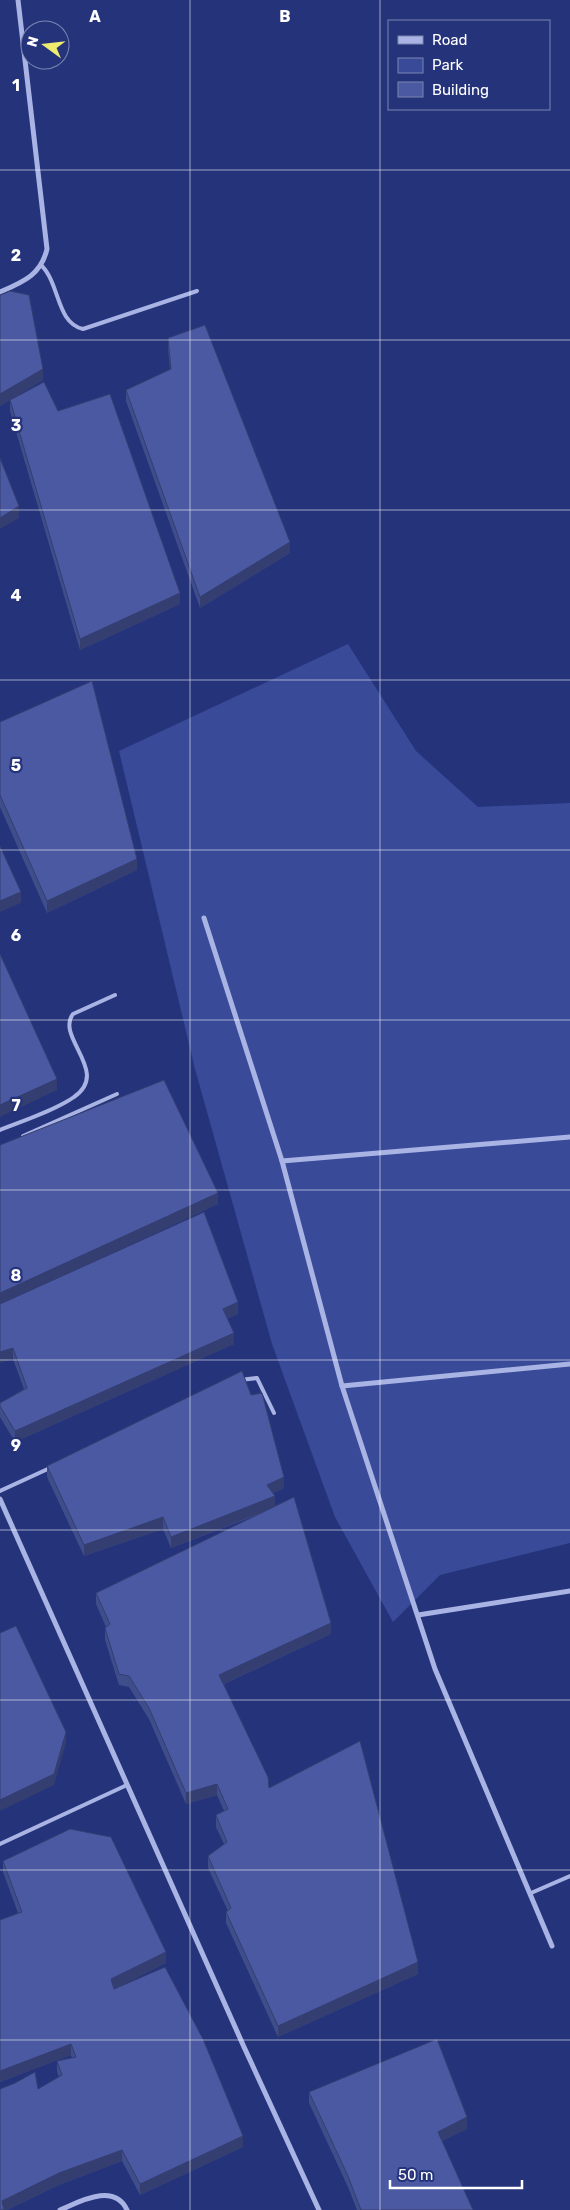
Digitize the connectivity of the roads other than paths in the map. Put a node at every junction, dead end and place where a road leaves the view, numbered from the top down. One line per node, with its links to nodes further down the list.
1 (18, 0): 2 (street)
2 (41, 265): 3 (lane); 4 (street)
3 (197, 291)
4 (0, 292)
5 (204, 918): 11 (street)
6 (115, 995): 8 (lane)
7 (117, 1094): 10 (lane)
8 (0, 1130)
9 (570, 1137): 11 (street)
10 (18, 1138)
11 (282, 1161): 14 (street)
12 (570, 1364): 14 (street)
13 (236, 1381): 15 (lane)
14 (342, 1386): 20 (street)
15 (274, 1413)
16 (52, 1467): 17 (lane)
17 (0, 1491)
18 (0, 1499): 21 (street)
19 (570, 1590): 20 (street)
20 (418, 1615): 24 (street)
21 (127, 1785): 22 (lane); 28 (street)
22 (0, 1844)
23 (570, 1876): 24 (lane)
24 (531, 1893): 25 (street)
25 (552, 1946)
26 (60, 2210): 27 (street)
27 (127, 2210)
28 (319, 2210)

